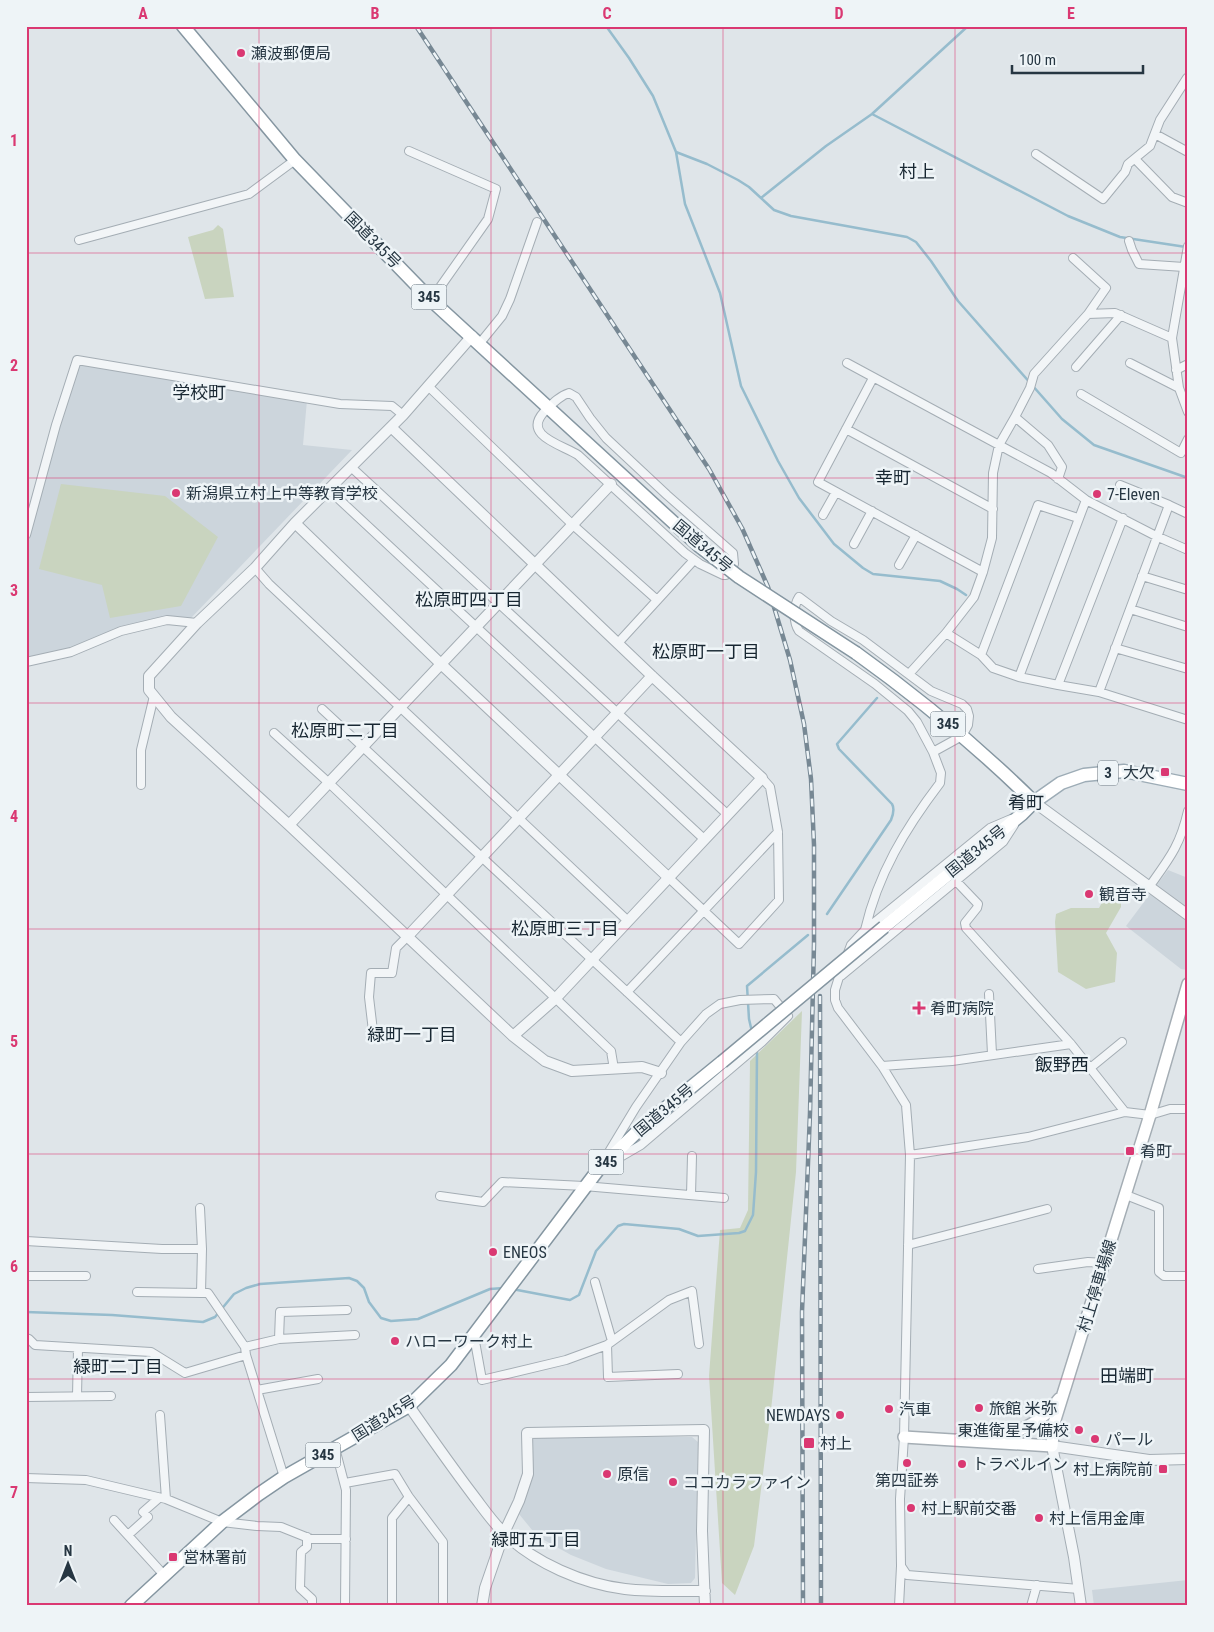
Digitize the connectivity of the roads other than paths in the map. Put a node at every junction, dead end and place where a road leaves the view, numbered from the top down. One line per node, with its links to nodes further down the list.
1 (183, 26): 8 (main road, 国道345号 / 345)
2 (1187, 78): 3 (street)
3 (1155, 134): 5 (street); 7 (street)
4 (410, 151): 17 (street)
5 (1188, 152)
6 (1036, 154): 7 (street)
7 (1135, 159): 9 (street)
8 (295, 160): 11 (street); 17 (main road, 国道345号 / 345)
9 (1188, 203)
10 (537, 222): 21 (street)
11 (79, 240)
12 (1129, 241): 15 (street)
13 (1188, 246): 15 (street)
14 (1073, 258): 18 (street)
15 (1184, 267): 16 (street)
16 (1184, 282): 20 (street)
17 (431, 300): 21 (main road, 国道345号 / 345)
18 (1088, 314): 19 (street); 34 (street)
19 (1120, 314): 20 (street); 25 (street)
20 (1172, 338): 26 (street)
21 (476, 340): 28 (street); 31 (main road, 国道345号 / 345)
22 (847, 363): 27 (street)
23 (1130, 363): 29 (street)
24 (1188, 364): 26 (street)
25 (1076, 367)
26 (1176, 370): 29 (street)
27 (873, 378): 36 (street); 38 (street)
28 (428, 386): 33 (street); 54 (street)
29 (1179, 388): 32 (street)
30 (1081, 394): 37 (street)
31 (548, 408): 41 (street); 60 (street); 91 (main road, 国道345号 / 345, bridge)
32 (1188, 412)
33 (403, 415): 35 (street); 55 (street)
34 (1015, 417): 38 (street); 40 (street)
35 (391, 426): 39 (street); 61 (street)
36 (846, 429): 44 (street); 47 (street)
37 (1188, 438)
38 (999, 445): 40 (street); 47 (street)
39 (351, 467): 43 (street); 68 (street)
40 (1058, 479): 45 (street)
41 (611, 484): 54 (street); 60 (street)
42 (1120, 485): 46 (street)
43 (328, 489): 53 (street); 71 (street)
44 (836, 492): 48 (street); 50 (street)
45 (1086, 500): 51 (street); 52 (street)
46 (1169, 505): 49 (street); 57 (street)
47 (993, 509): 64 (street)
48 (872, 511): 56 (street); 58 (street)
49 (1188, 514)
50 (823, 515)
51 (1078, 518): 76 (street); 82 (street)
52 (1123, 518): 57 (street); 83 (street)
53 (295, 523): 63 (street); 78 (street)
54 (573, 525): 61 (street); 67 (street)
55 (26, 535)
56 (916, 535): 62 (street); 64 (street)
57 (1156, 536): 59 (street); 65 (street)
58 (854, 544)
59 (1188, 550)
60 (694, 560): 67 (street)
61 (536, 564): 68 (street); 74 (street)
62 (899, 565)
63 (255, 568): 70 (street); 86 (street)
64 (983, 572): 73 (street)
65 (1142, 576): 66 (street); 69 (street)
66 (1188, 590)
67 (656, 600): 74 (street)
68 (499, 603): 71 (street); 88 (street)
69 (1130, 609): 72 (street); 75 (street)
70 (196, 623): 77 (street); 85 (street)
71 (476, 627): 78 (street); 92 (street)
72 (1188, 627)
73 (946, 633): 76 (street); 80 (street)
74 (618, 643): 81 (street)
75 (1115, 648): 79 (street); 84 (street)
76 (981, 655): 82 (street)
77 (26, 662)
78 (441, 664): 86 (street); 95 (street)
79 (1188, 668)
80 (909, 674): 91 (street); 94 (street)
81 (652, 676): 88 (street); 96 (street)
82 (1019, 677): 83 (street)
83 (1058, 686): 84 (street)
84 (1099, 692): 89 (street)
85 (154, 696): 99 (street); 105 (street)
86 (399, 708): 93 (street); 104 (street)
87 (322, 709): 93 (street)
88 (618, 713): 92 (street); 102 (street)
89 (1188, 720)
90 (274, 733): 97 (street)
91 (962, 736): 94 (street); 100 (main road, 国道345号 / 345)
92 (595, 737): 95 (street); 107 (street)
93 (363, 747): 97 (street); 108 (street)
94 (933, 752): 116 (street)
95 (559, 775): 104 (street); 109 (street)
96 (762, 778): 102 (street); 106 (street)
97 (329, 783): 105 (street); 112 (street)
98 (1188, 784): 100 (main road, 3)
99 (141, 785)
100 (1034, 802): 103 (main road, 国道345号 / 345); 111 (street)
101 (1188, 811): 111 (street)
102 (727, 814): 107 (street)
103 (1022, 814): 110 (street); 116 (street); 139 (main road, 国道345号 / 345, bridge)
104 (519, 817): 108 (street); 115 (street)
105 (289, 825): 117 (street)
106 (778, 832): 113 (street); 113 (street)
107 (704, 839): 109 (street)
108 (482, 857): 112 (street); 118 (street)
109 (669, 878): 113 (street); 115 (street)
110 (956, 881): 119 (street); 128 (street)
111 (1149, 887): 114 (street)
112 (446, 894): 117 (street); 123 (street)
113 (704, 910): 121 (street)
114 (1188, 915)
115 (628, 921): 118 (street)
116 (865, 930): 119 (street)
117 (407, 937): 124 (street); 125 (street)
118 (591, 959): 121 (street); 123 (street)
119 (839, 977): 130 (street)
120 (1188, 984): 136 (main road, 村上停車場線)
121 (627, 992): 126 (street)
122 (989, 994): 129 (street)
123 (556, 998): 125 (street); 131 (street)
124 (373, 1031)
125 (513, 1036): 131 (street)
126 (681, 1042): 133 (street); 139 (street)
127 (1122, 1042): 132 (street)
128 (1071, 1044): 129 (street); 132 (street)
129 (992, 1054): 130 (street)
130 (882, 1066): 137 (street)
131 (614, 1069): 133 (street)
132 (1090, 1069): 135 (street)
133 (661, 1073): 139 (street)
134 (1188, 1109): 136 (street)
135 (1125, 1112): 136 (street); 137 (street)
136 (1150, 1115): 142 (main road, 村上停車場線)
137 (910, 1155): 148 (street)
138 (692, 1156): 141 (street)
139 (598, 1170): 140 (main road, 国道345号 / 345)
140 (584, 1186): 141 (street); 143 (street); 160 (main road, 国道345号 / 345)
141 (691, 1195): 144 (street)
142 (1126, 1195): 150 (main road, 村上停車場線); 154 (street)
143 (440, 1196)
144 (724, 1198)
145 (200, 1208): 149 (street)
146 (1047, 1208): 148 (street)
147 (26, 1241): 149 (street)
148 (908, 1245): 176 (street)
149 (202, 1249): 157 (street)
150 (1104, 1263): 151 (street); 170 (main road, 村上停車場線)
151 (1038, 1269)
152 (26, 1276): 153 (street)
153 (86, 1276)
154 (1188, 1276)
155 (595, 1282): 163 (street)
156 (137, 1292): 157 (street)
157 (201, 1293): 166 (street)
158 (347, 1310): 162 (street)
159 (355, 1335): 162 (street)
160 (474, 1336): 163 (street); 174 (main road, 国道345号 / 345)
161 (26, 1338): 165 (street)
162 (279, 1340): 166 (street)
163 (610, 1343): 164 (street); 167 (street)
164 (699, 1344)
165 (78, 1349): 166 (street); 171 (street)
166 (245, 1351): 169 (street)
167 (678, 1374)
168 (318, 1379): 169 (street)
169 (257, 1390): 181 (street)
170 (1064, 1392): 177 (main road); 178 (main road, 村上停車場線)
171 (76, 1396): 172 (street); 173 (street)
172 (111, 1396)
173 (26, 1397)
174 (409, 1406): 179 (main road, 国道345号 / 345); 188 (street)
175 (160, 1415): 185 (street)
176 (904, 1437): 177 (main road); 192 (street)
177 (985, 1442): 178 (main road)
178 (1052, 1446): 180 (street); 195 (street)
179 (334, 1448): 181 (main road, 国道345号 / 345); 183 (street)
180 (1188, 1459)
181 (284, 1477): 187 (main road, 国道345号 / 345)
182 (26, 1478): 185 (street)
183 (345, 1482): 184 (street); 191 (street)
184 (410, 1497): 200 (street); 201 (street)
185 (163, 1498): 187 (street); 189 (street)
186 (114, 1520): 189 (street)
187 (222, 1522): 190 (street); 193 (main road, 国道345号 / 345)
188 (504, 1533): 196 (street); 196 (street); 202 (street)
189 (128, 1535): 193 (street)
190 (307, 1537): 191 (street); 198 (street)
191 (346, 1538): 199 (street)
192 (901, 1566): 194 (street); 204 (street)
193 (164, 1575): 197 (main road, 国道345号 / 345)
194 (1037, 1585): 195 (street); 205 (street)
195 (1079, 1589): 206 (street)
196 (705, 1591): 203 (street)
197 (131, 1606)
198 (312, 1606)
199 (345, 1606)
200 (392, 1606)
201 (443, 1606)
202 (482, 1606)
203 (705, 1606)
204 (899, 1606)
205 (1031, 1606)
206 (1081, 1606)

